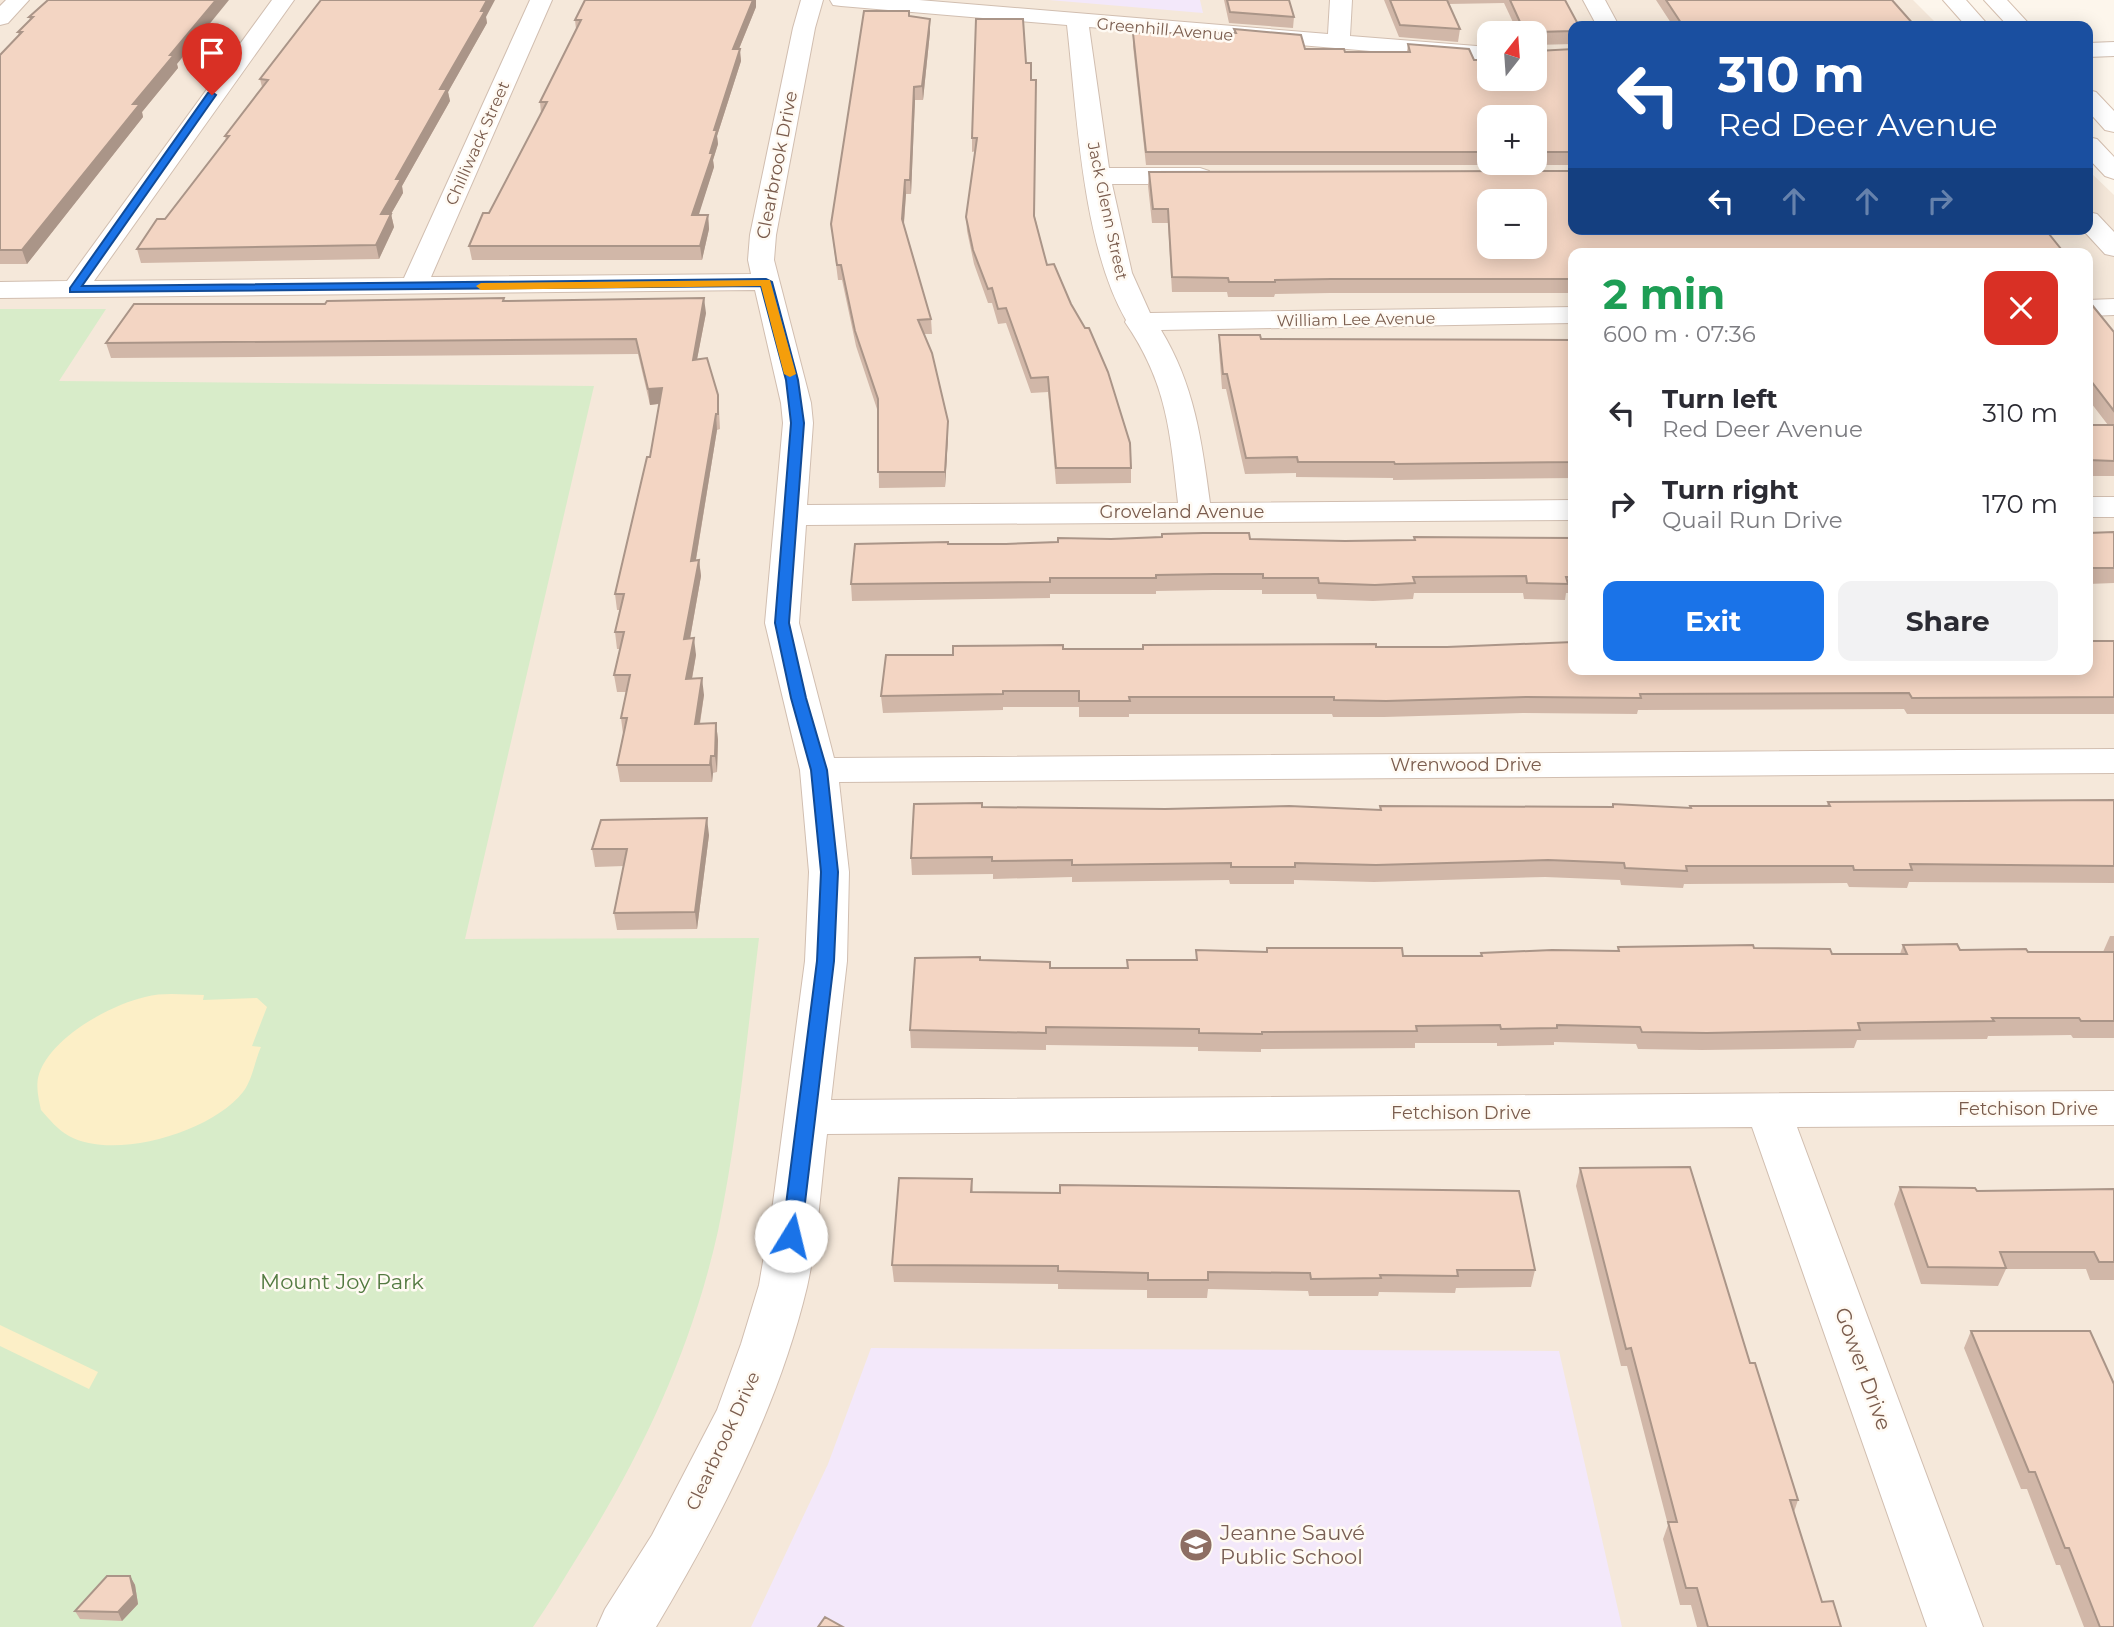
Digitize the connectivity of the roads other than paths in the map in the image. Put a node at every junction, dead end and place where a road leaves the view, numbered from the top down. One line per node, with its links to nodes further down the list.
1 (18, 0): 10 (street)
2 (282, 0): 30 (street)
3 (541, 0): 28 (street, Chilliwack Street)
4 (812, 0): 27 (street, Clearbrook Drive)
5 (841, 0): 11 (street, Greenhill Avenue)
6 (1341, 0): 15 (street)
7 (1594, 0): 12 (street)
8 (1954, 0): 13 (street)
9 (1994, 0): 14 (street)
10 (0, 18)
11 (1077, 21): 15 (street, Greenhill Avenue); 23 (street, Jack Glenn Street)
12 (1605, 21)
13 (1973, 21)
14 (2015, 21)
15 (1339, 43): 18 (street, Greenhill Avenue)
16 (2114, 49): 17 (street)
17 (2093, 50)
18 (1477, 53)
19 (2093, 102): 20 (street)
20 (2114, 125)
21 (2093, 149): 22 (street)
22 (2114, 172)
23 (1097, 176): 24 (street); 34 (street, Jack Glenn Street)
24 (1223, 176)
25 (2093, 225): 26 (street)
26 (2114, 248)
27 (766, 282): 28 (street); 39 (street, Clearbrook Drive)
28 (412, 287): 30 (street)
29 (0, 290): 30 (street)
30 (74, 290)
31 (2114, 307): 32 (street)
32 (2093, 308)
33 (1568, 315): 34 (street, William Lee Avenue)
34 (1139, 322): 38 (street, Jack Glenn Street)
35 (2093, 507): 36 (street)
36 (2114, 507)
37 (1568, 510): 38 (street, Groveland Avenue)
38 (1195, 512): 39 (street, Groveland Avenue)
39 (791, 515): 41 (street, Clearbrook Drive)
40 (2114, 761): 41 (street, Wrenwood Drive)
41 (819, 770): 44 (street, Clearbrook Drive)
42 (2114, 1108): 43 (street, Fetchison Drive)
43 (1769, 1111): 44 (street, Fetchison Drive); 46 (street, Gower Drive)
44 (808, 1117): 45 (street, Clearbrook Drive)
45 (625, 1627)
46 (1955, 1627)

